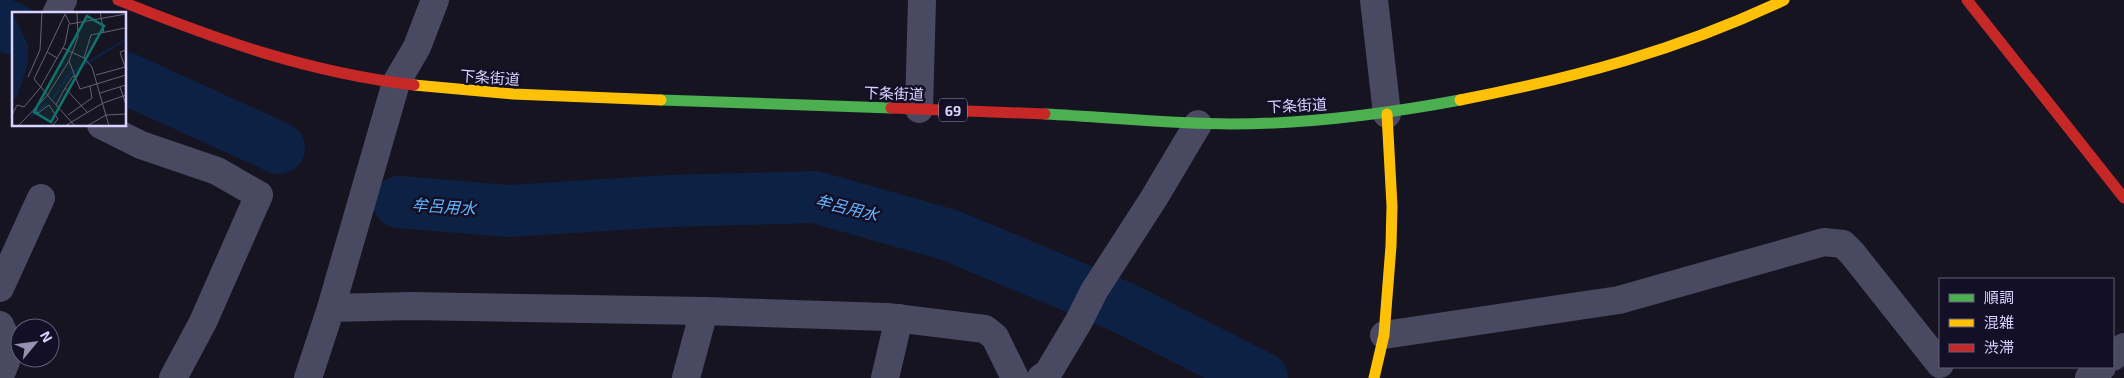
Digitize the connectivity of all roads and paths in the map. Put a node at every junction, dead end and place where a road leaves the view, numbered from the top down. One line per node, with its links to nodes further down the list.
1 (63, 0): 8 (street)
2 (118, 0): 9 (main road, 下条街道 / 69)
3 (435, 0): 9 (street)
4 (922, 0): 10 (street)
5 (1374, 0): 11 (street)
6 (1784, 0): 11 (main road, 下条街道 / 69)
7 (1967, 0): 15 (main road)
8 (57, 12)
9 (396, 83): 10 (main road, 下条街道 / 69); 17 (street)
10 (919, 109): 12 (main road, 下条街道 / 69)
11 (1387, 114): 12 (main road, 下条街道 / 69); 21 (main road)
12 (1198, 124): 33 (street)
13 (103, 126): 28 (street)
14 (41, 198): 16 (street)
15 (2124, 198)
16 (0, 288)
17 (330, 308): 18 (street); 29 (street)
18 (704, 311): 19 (street); 30 (street)
19 (899, 318): 31 (street); 32 (street)
20 (0, 325): 27 (street)
21 (1384, 335): 24 (street); 34 (main road)
22 (2124, 347): 23 (street)
23 (2114, 356)
24 (1939, 363)
25 (1943, 368): 35 (street)
26 (2101, 368): 36 (street)
27 (0, 376)
28 (173, 378)
29 (308, 378)
30 (686, 378)
31 (885, 378)
32 (1015, 378)
33 (1041, 378)
34 (1374, 378)
35 (1951, 378)
36 (2089, 378)

